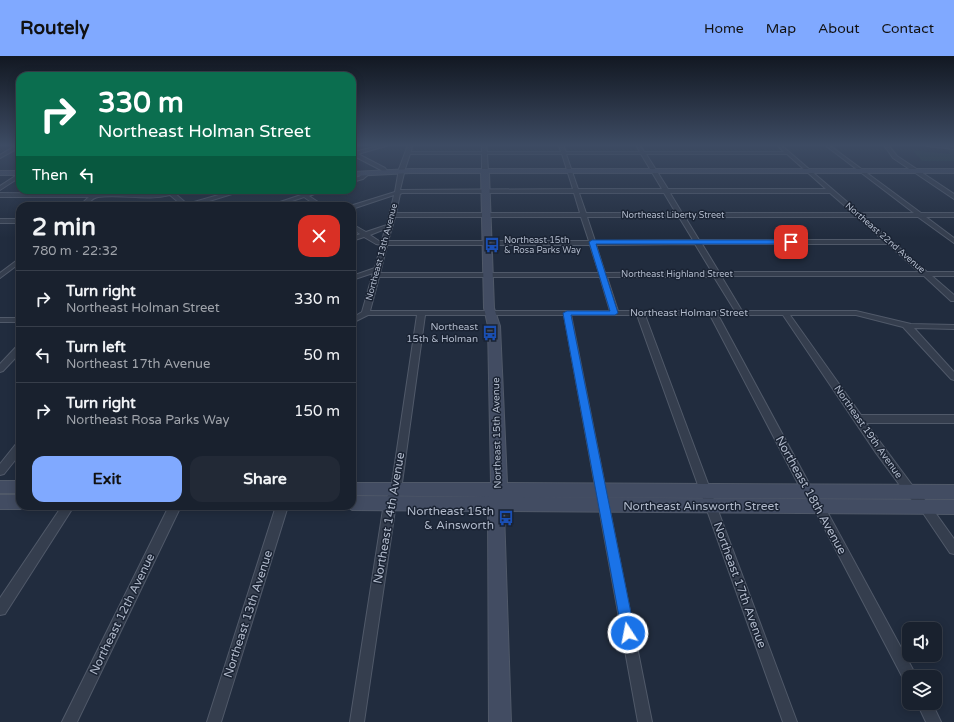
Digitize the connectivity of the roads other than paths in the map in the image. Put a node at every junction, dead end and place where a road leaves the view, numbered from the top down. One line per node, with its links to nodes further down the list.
1 (400, 176): 14 (street, Northeast 13th Avenue)
2 (485, 176): 10 (street, Northeast 15th Avenue)
3 (572, 176): 11 (street)
4 (657, 176): 12 (street)
5 (815, 176): 13 (street, Northeast 22nd Avenue)
6 (868, 176): 30 (street)
7 (922, 176): 23 (street)
8 (16, 177): 9 (street)
9 (0, 188)
10 (486, 191): 11 (street); 14 (street); 33 (street, Northeast 15th Avenue)
11 (576, 191): 12 (street); 34 (street)
12 (666, 191): 13 (street); 35 (street)
13 (832, 191): 36 (street, Northeast 22nd Avenue)
14 (398, 192): 29 (street); 32 (street, Northeast 13th Avenue)
15 (97, 194): 22 (street)
16 (165, 194): 22 (street)
17 (172, 194): 25 (street)
18 (228, 194): 26 (street)
19 (308, 194): 20 (street)
20 (305, 195): 27 (street); 28 (street)
21 (0, 196): 22 (street)
22 (95, 196): 24 (street)
23 (954, 197)
24 (87, 202)
25 (181, 202)
26 (200, 202)
27 (283, 202)
28 (315, 202)
29 (356, 206)
30 (919, 214): 31 (street, Northeast Liberty Street); 36 (street, Northeast Liberty Street); 45 (street)
31 (954, 214)
32 (392, 215): 33 (street, Northeast Liberty Street); 41 (street, Northeast 13th Avenue)
33 (487, 215): 34 (street, Northeast Liberty Street); 46 (street, Northeast 15th Avenue)
34 (583, 215): 35 (street, Northeast Liberty Street); 47 (street)
35 (681, 215): 36 (street, Northeast Liberty Street); 48 (street)
36 (858, 215): 49 (street, Northeast 22nd Avenue)
37 (0, 221): 38 (street)
38 (8, 221): 39 (street); 40 (street)
39 (16, 221)
40 (0, 226)
41 (389, 226): 43 (street); 50 (street, Northeast 13th Avenue)
42 (356, 229): 43 (street)
43 (364, 235): 44 (street); 50 (street)
44 (356, 238)
45 (954, 241)
46 (488, 242): 47 (street); 50 (street); 56 (street, Northeast 15th Avenue)
47 (592, 242): 48 (street); 57 (street)
48 (697, 242): 49 (street); 53 (street)
49 (889, 242): 54 (street, Northeast 22nd Avenue)
50 (384, 243): 52 (street, Northeast 13th Avenue)
51 (16, 263): 58 (street)
52 (377, 272): 56 (street, Northeast Highland Street); 59 (street, Northeast Highland Street); 61 (street, Northeast 13th Avenue)
53 (717, 274): 54 (street, Northeast Highland Street); 57 (street, Northeast Highland Street); 68 (street)
54 (926, 274): 55 (street, Northeast Highland Street); 60 (street, Northeast 22nd Avenue)
55 (954, 274)
56 (489, 275): 57 (street, Northeast Highland Street); 63 (street, Northeast 15th Avenue)
57 (602, 275): 65 (street)
58 (0, 276)
59 (356, 277)
60 (954, 299)
61 (366, 313): 62 (street, Northeast Holman Street); 70 (street, Northeast Holman Street)
62 (420, 313): 63 (street, Northeast Holman Street); 88 (street, Northeast 14th Avenue)
63 (490, 313): 64 (street, Northeast Holman Street); 89 (street, Northeast 15th Avenue)
64 (567, 313): 65 (street, Northeast Holman Street); 90 (street)
65 (615, 313): 66 (street, Northeast Holman Street)
66 (640, 313): 67 (street, Northeast Holman Street); 91 (street, Northeast 17th Avenue)
67 (713, 313): 68 (street, Northeast Holman Street); 85 (street, Northeast 18th Avenue)
68 (740, 313): 69 (street, Northeast Holman Street)
69 (785, 313): 73 (street, Northeast Holman Street); 78 (street, Northeast 19th Avenue)
70 (356, 319)
71 (0, 320): 72 (street)
72 (16, 320)
73 (907, 326): 74 (street, Northeast Holman Street); 77 (street)
74 (954, 327)
75 (16, 352): 76 (street)
76 (0, 369)
77 (954, 377)
78 (858, 419): 79 (street); 86 (street, Northeast 19th Avenue)
79 (954, 419)
80 (16, 452): 81 (street)
81 (0, 471)
82 (0, 487): 83 (street)
83 (16, 487)
84 (356, 490): 88 (street, Northeast Ainsworth Street)
85 (808, 492): 86 (street, Northeast Ainsworth Street); 91 (street, Northeast Ainsworth Street); 95 (street, Northeast 18th Avenue)
86 (911, 492): 87 (street, Northeast Ainsworth Street); 96 (street, Northeast 19th Avenue)
87 (954, 492)
88 (393, 497): 89 (street, Northeast Ainsworth Street); 94 (street, Northeast Ainsworth Street); 107 (street, Northeast 14th Avenue)
89 (498, 498): 90 (street, Northeast Ainsworth Street); 108 (street, Northeast 15th Avenue)
90 (603, 498): 91 (street, Northeast Ainsworth Street); 109 (street)
91 (708, 499): 95 (street, Northeast Ainsworth Street); 110 (street, Northeast 17th Avenue)
92 (0, 502): 93 (street)
93 (16, 502)
94 (356, 502)
95 (819, 507): 96 (street, Northeast Ainsworth Street); 103 (street, Northeast 18th Avenue)
96 (925, 507): 97 (street, Northeast Ainsworth Street); 101 (street, Northeast 19th Avenue)
97 (954, 507)
98 (65, 510): 102 (street)
99 (173, 510): 105 (street, Northeast 12th Avenue)
100 (281, 510): 106 (street, Northeast 13th Avenue)
101 (954, 549)
102 (0, 609)
103 (906, 670)
104 (928, 710): 111 (street)
105 (70, 722)
106 (214, 722)
107 (357, 722)
108 (500, 722)
109 (645, 722)
110 (790, 722)
111 (934, 722)

